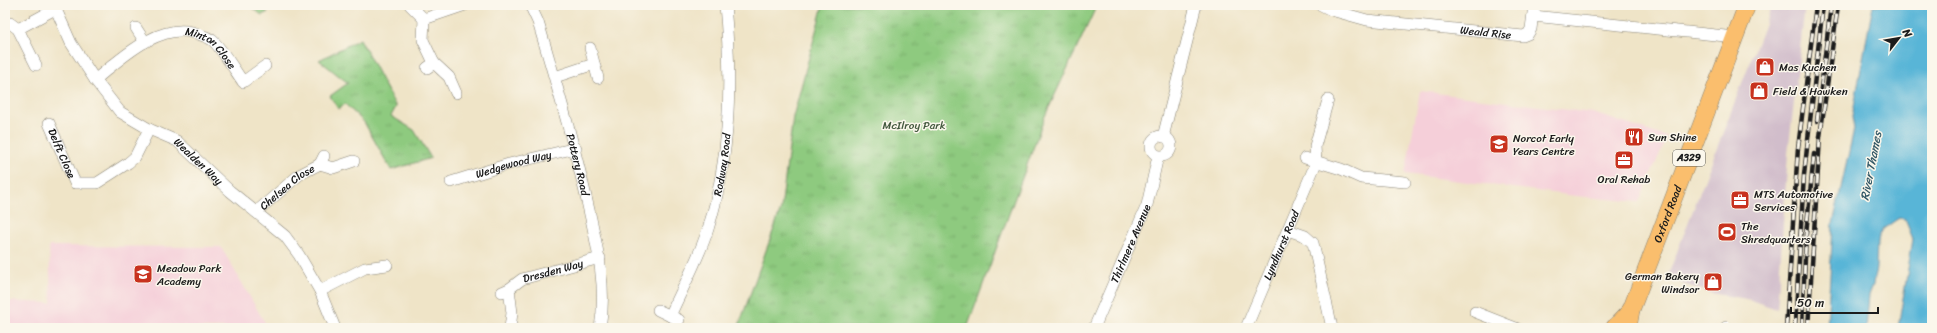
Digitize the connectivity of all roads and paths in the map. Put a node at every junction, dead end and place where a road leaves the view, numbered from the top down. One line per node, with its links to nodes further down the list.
1 (410, 5): 10 (street)
2 (465, 5): 10 (street)
3 (530, 5): 20 (street, Pottery Road)
4 (725, 5): 38 (street, Rodway Road)
5 (1196, 5): 44 (street, Thirlmere Avenue)
6 (1321, 5): 9 (street, Weald Rise)
7 (1746, 5): 14 (main road, Oxford Road / A329)
8 (54, 7): 13 (street); 22 (street, Wealden Way)
9 (1534, 11): 14 (street, Weald Rise)
10 (424, 19): 23 (street)
11 (5, 24): 13 (street)
12 (136, 28): 15 (street)
13 (18, 29): 18 (street)
14 (1734, 37): 39 (main road, Oxford Road / A329)
15 (145, 42): 19 (street, Minton Close); 22 (street, Minton Close)
16 (590, 48): 17 (street)
17 (594, 64): 20 (street); 21 (street)
18 (36, 65)
19 (265, 66)
20 (555, 76): 27 (street, Pottery Road)
21 (598, 78)
22 (95, 80): 26 (street, Wealden Way)
23 (456, 93)
24 (1328, 100): 30 (street, Lyndhurst Road)
25 (49, 123): 26 (street, Delft Close)
26 (149, 129): 33 (street, Wealden Way)
27 (576, 148): 31 (street, Wedgewood Way); 35 (street, Pottery Road)
28 (1305, 158): 30 (street)
29 (354, 161): 33 (street, Chelsea Close)
30 (1316, 162): 32 (street); 34 (street, Lyndhurst Road)
31 (451, 182)
32 (1405, 182)
33 (256, 212): 37 (street, Wealden Way)
34 (1288, 230): 45 (street, Lyndhurst Road); 46 (street)
35 (600, 258): 42 (street, Dresden Way); 43 (street, Pottery Road)
36 (387, 265): 37 (street)
37 (320, 291): 41 (street, Wealden Way)
38 (658, 310)
39 (1631, 310): 48 (main road, Oxford Road / A329); 49 (main road, Oxford Road / A329)
40 (1475, 312): 47 (street)
41 (335, 328)
42 (510, 328)
43 (600, 328)
44 (1094, 328)
45 (1246, 328)
46 (1332, 328)
47 (1516, 328)
48 (1614, 328)
49 (1628, 328)

